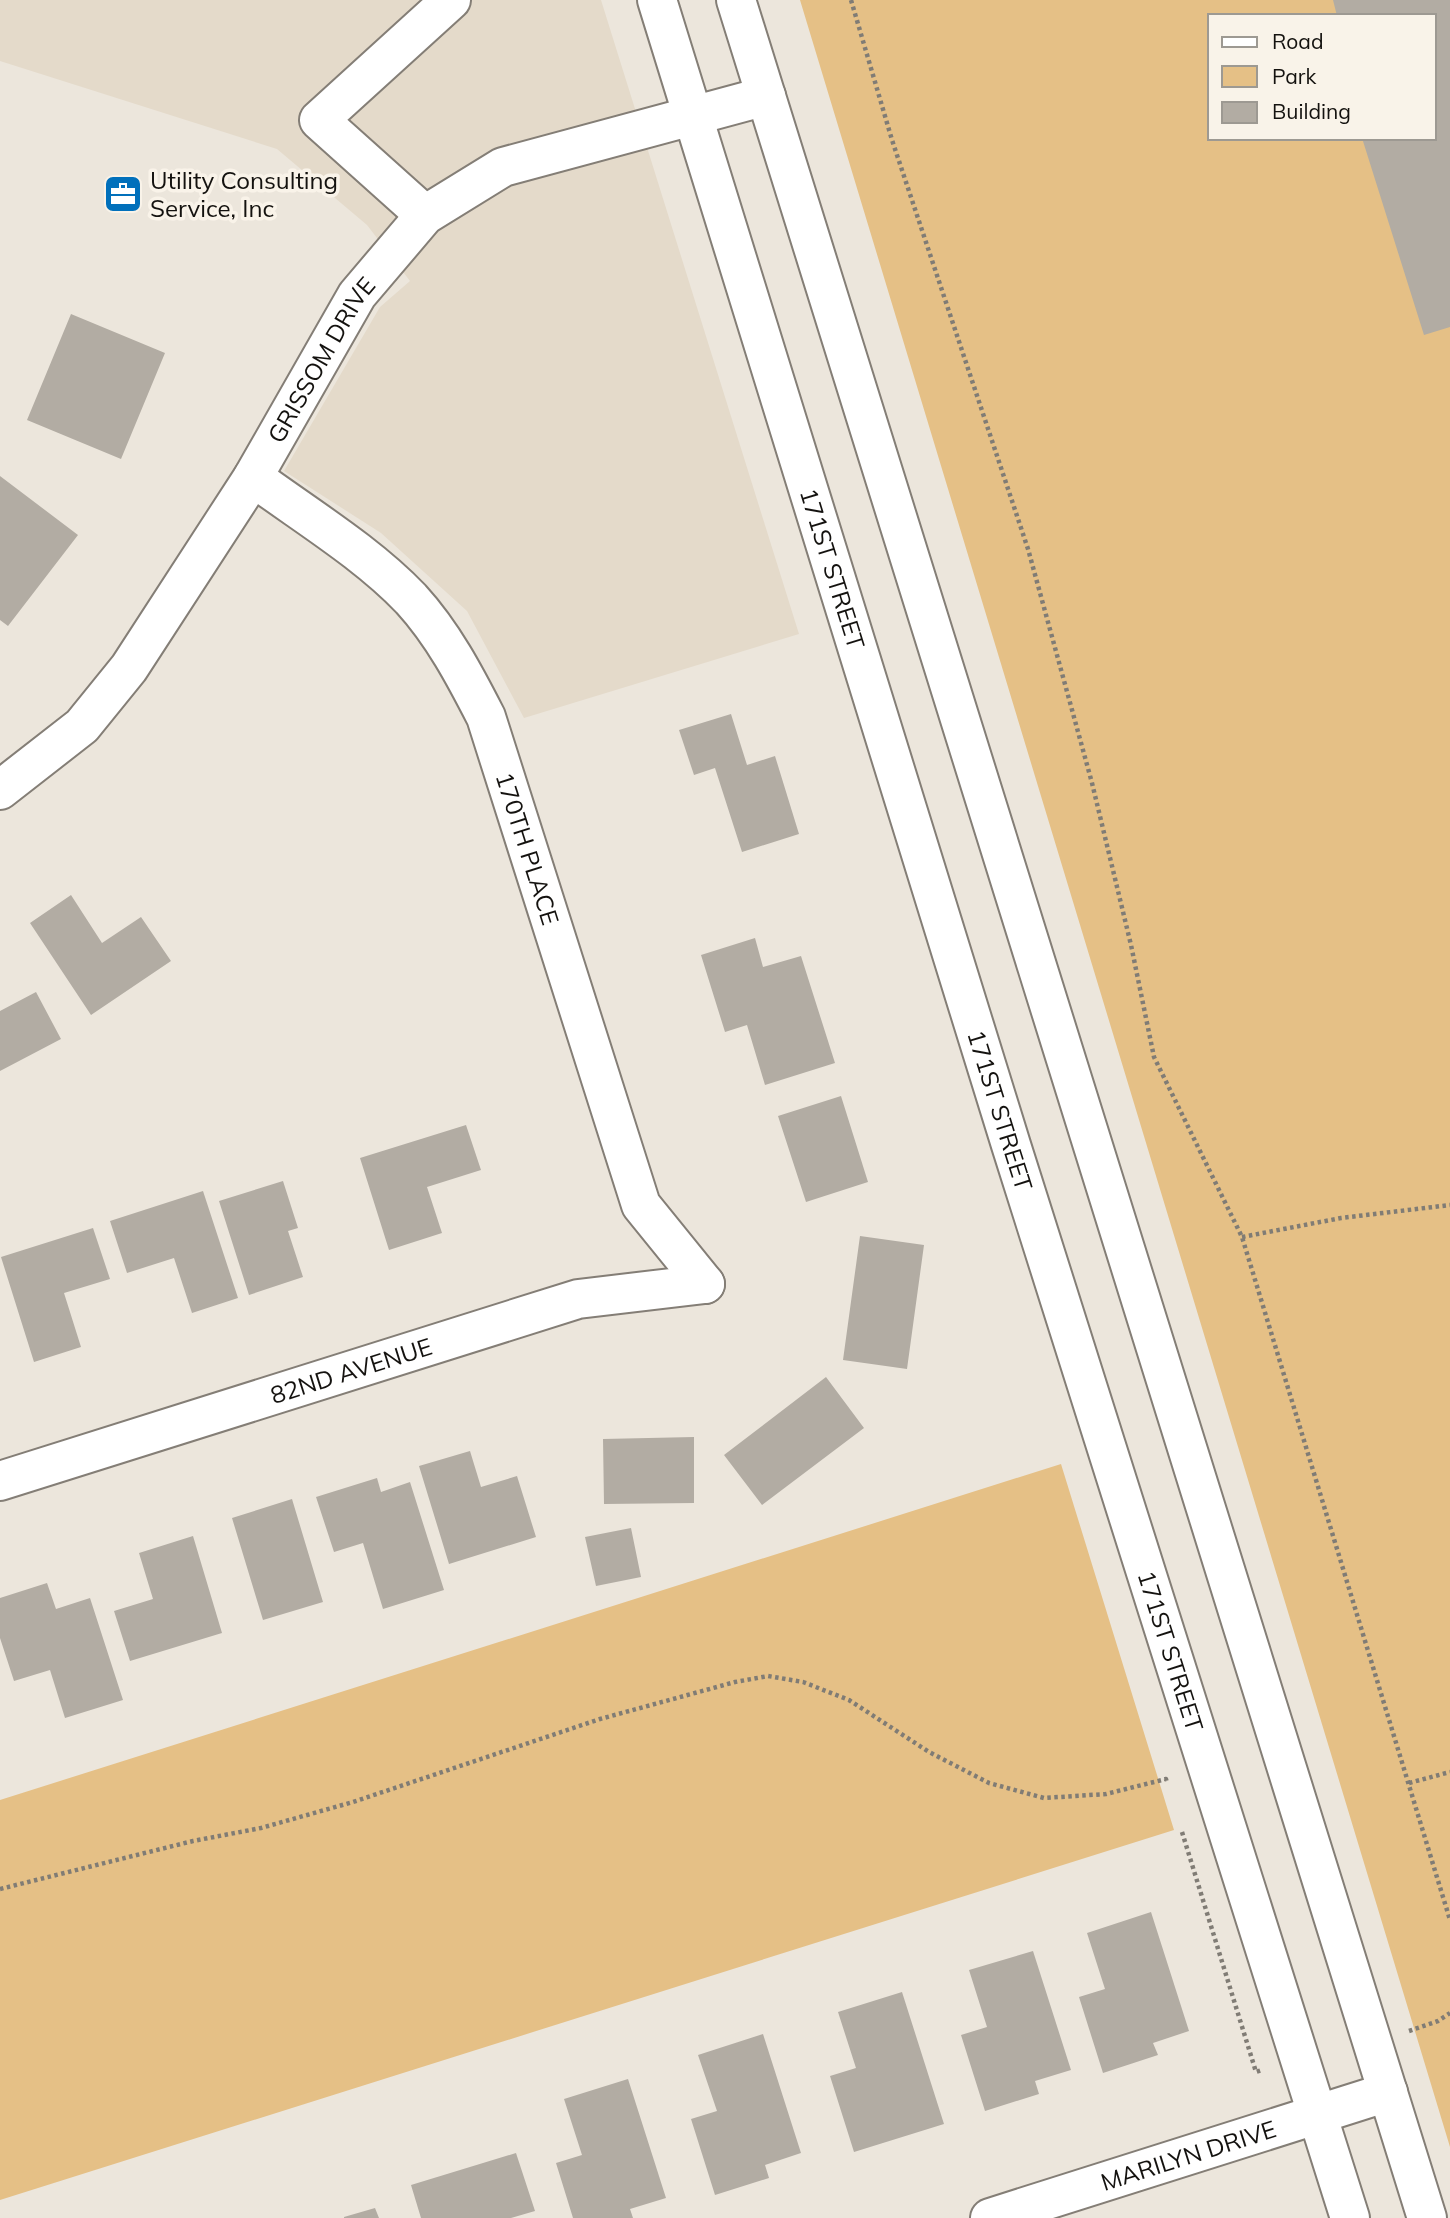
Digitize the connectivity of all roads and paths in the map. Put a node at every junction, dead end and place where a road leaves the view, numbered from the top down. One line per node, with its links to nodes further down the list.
1 (451, 0): 7 (street)
2 (657, 0): 6 (street, 171ST STREET)
3 (736, 0): 5 (street)
4 (851, 0): 11 (path)
5 (766, 96): 6 (street, GRISSOM DRIVE); 23 (street)
6 (691, 117): 7 (street, GRISSOM DRIVE); 24 (street, 171ST STREET)
7 (425, 215): 8 (street, GRISSOM DRIVE)
8 (253, 477): 9 (street, GRISSOM DRIVE); 12 (street, 170TH PLACE)
9 (0, 790)
10 (1450, 1205): 11 (path)
11 (1242, 1237): 15 (path)
12 (705, 1284): 13 (street, 82ND AVENUE)
13 (0, 1481)
14 (1450, 1772): 15 (path)
15 (1409, 1783): 19 (path)
16 (1170, 1792): 18 (path)
17 (1178, 1819): 22 (path)
18 (0, 1889)
19 (1450, 1920)
20 (1450, 2013): 21 (path)
21 (1404, 2033)
22 (1256, 2072)
23 (1388, 2092): 24 (street, MARILYN DRIVE); 28 (street)
24 (1317, 2112): 25 (street, MARILYN DRIVE); 27 (street, 171ST STREET)
25 (1056, 2208): 26 (street, MARILYN DRIVE)
26 (989, 2218)
27 (1350, 2218)
28 (1427, 2218)

